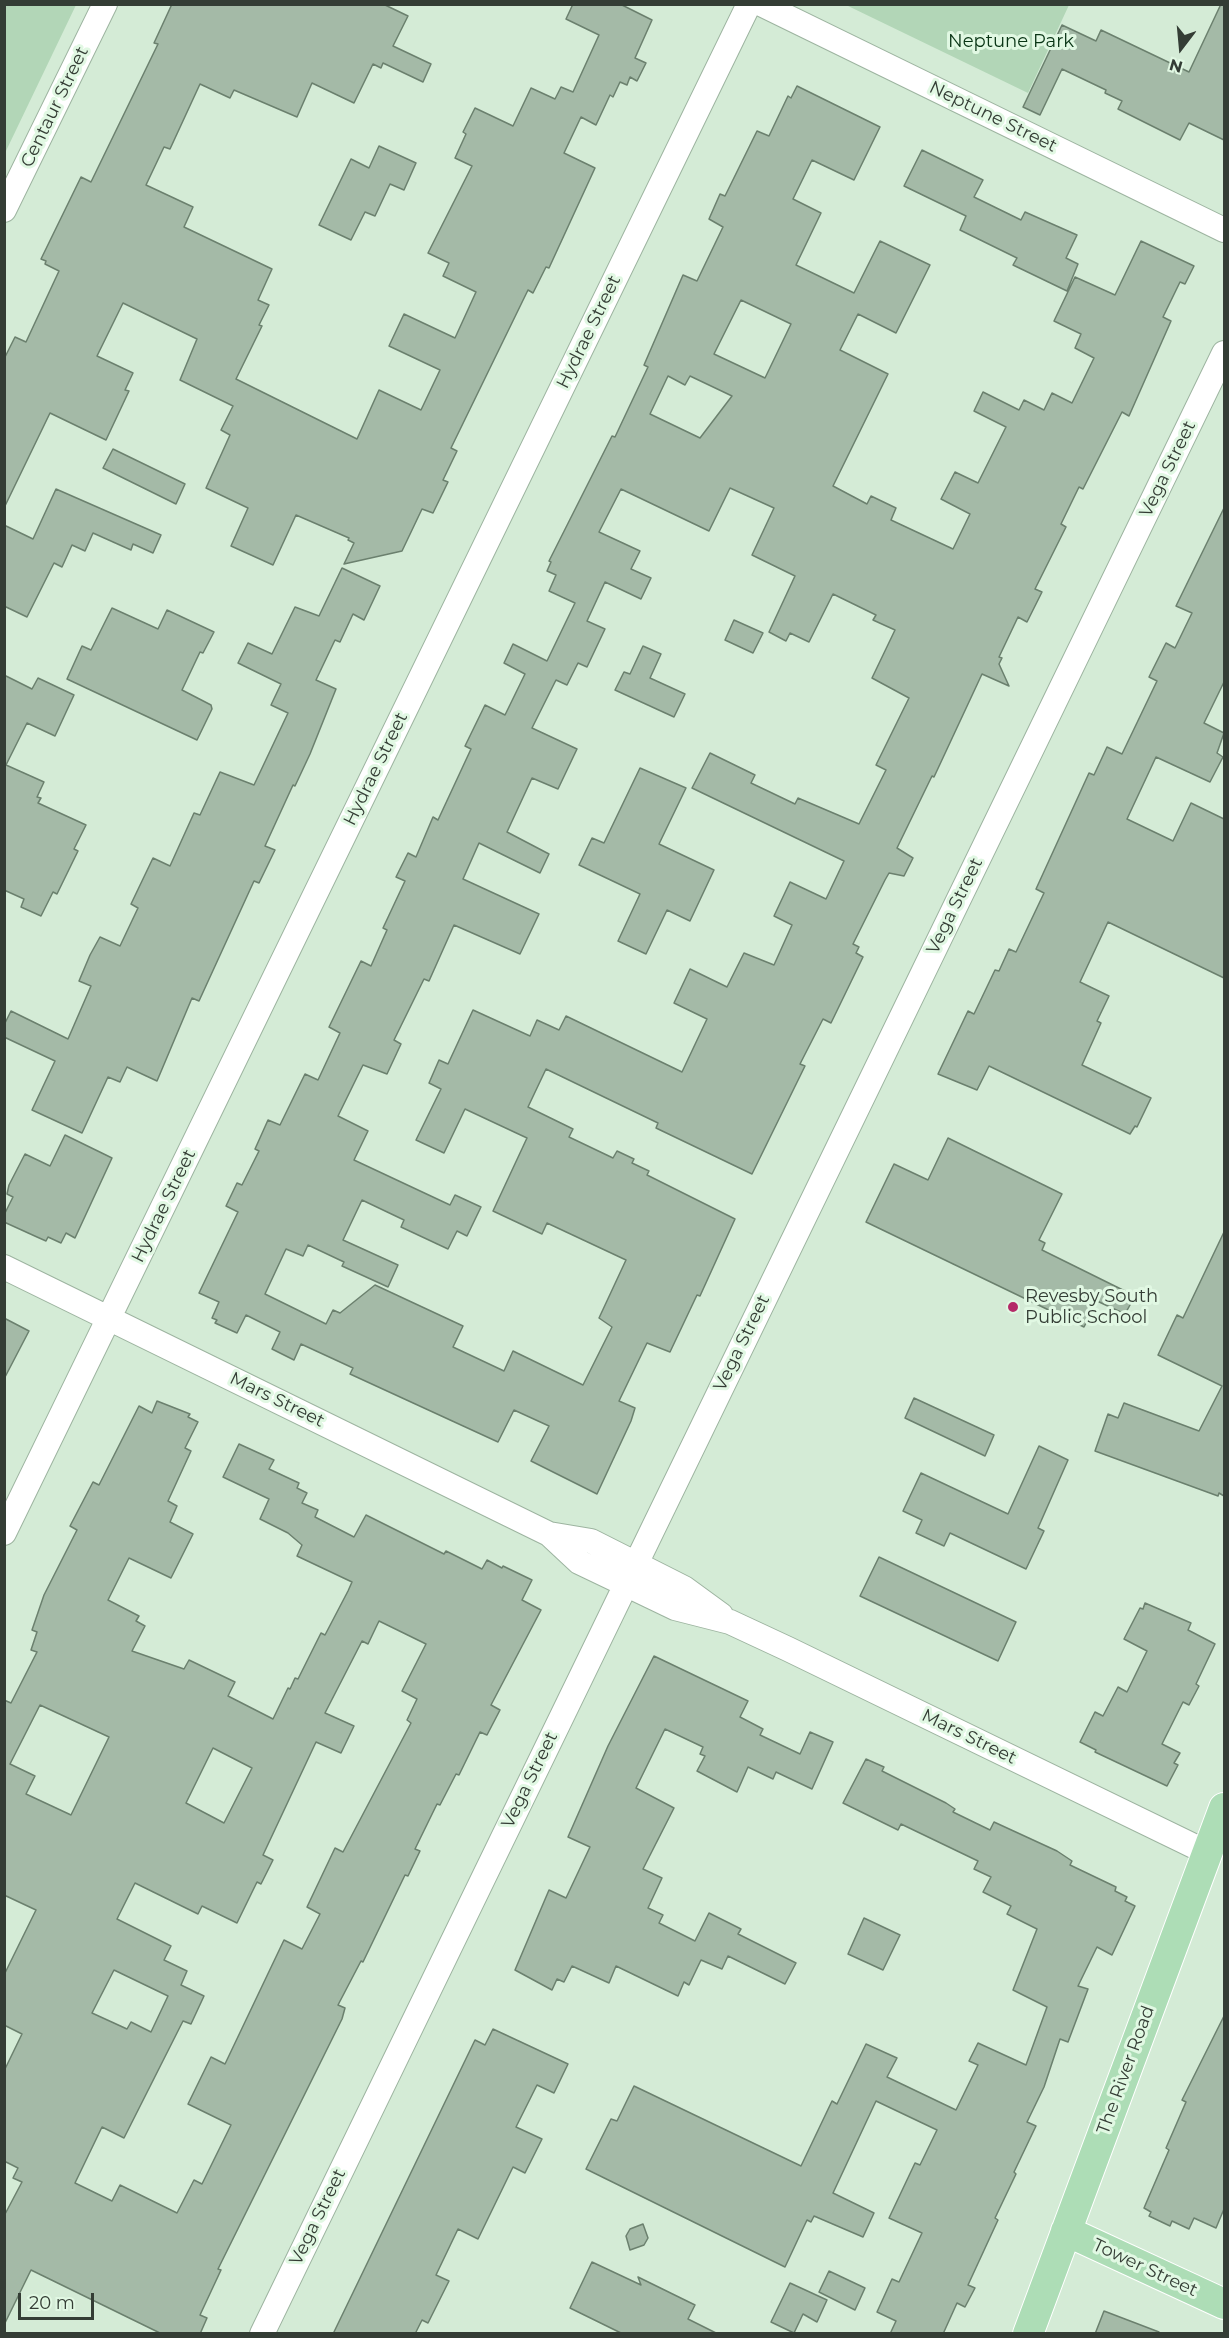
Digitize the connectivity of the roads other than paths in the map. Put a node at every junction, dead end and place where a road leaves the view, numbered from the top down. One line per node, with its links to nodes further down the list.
1 (105, 4): 4 (street, Centaur Street)
2 (749, 4): 8 (street, Hydrae Street)
3 (761, 4): 5 (street, Neptune Street)
4 (4, 210)
5 (1224, 230)
6 (1224, 353): 10 (street, Vega Street)
7 (4, 1267): 8 (street, Mars Street)
8 (109, 1318): 9 (street, Hydrae Street); 10 (street, Mars Street)
9 (4, 1533)
10 (630, 1574): 11 (street, Mars Street); 14 (street, Vega Street)
11 (1218, 1832): 12 (main road, The River Road)
12 (1066, 2231): 13 (main road, Tower Street); 15 (main road, The River Road)
13 (1224, 2304)
14 (262, 2334)
15 (1028, 2334)

